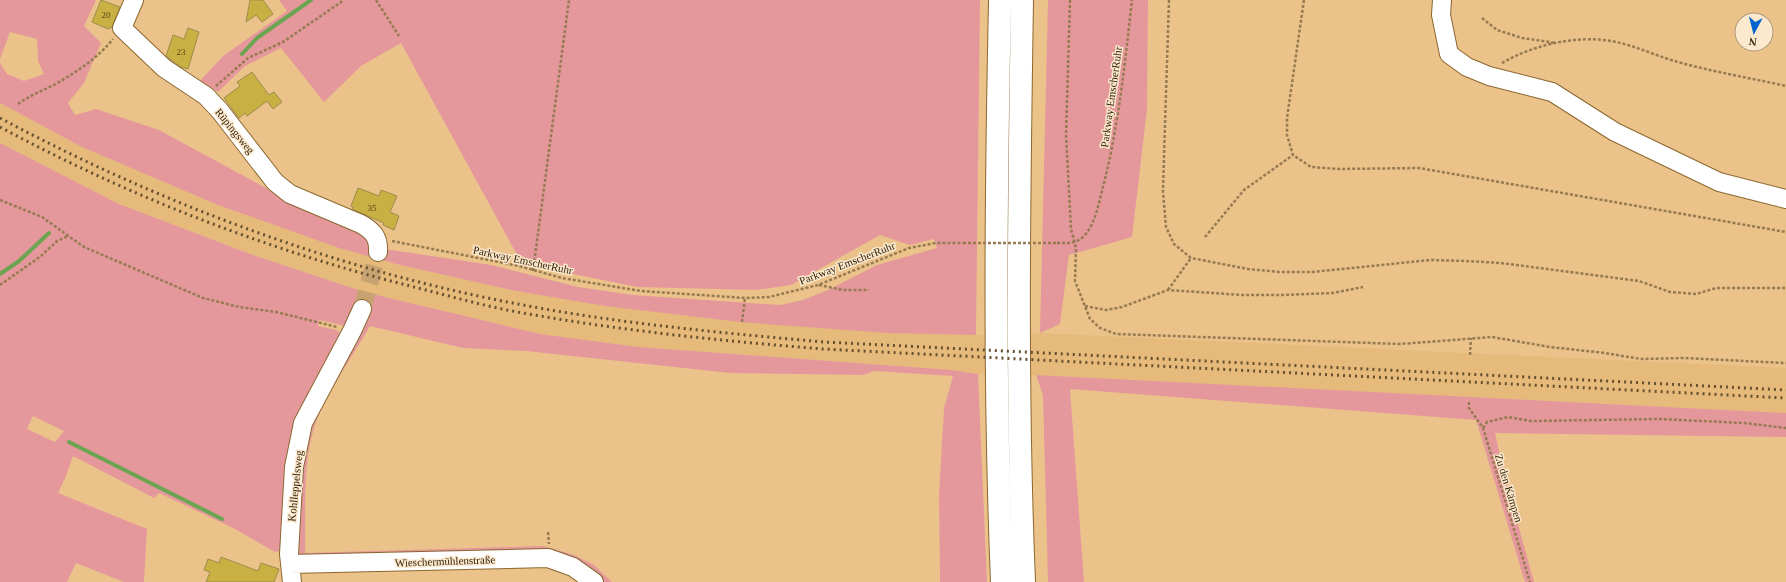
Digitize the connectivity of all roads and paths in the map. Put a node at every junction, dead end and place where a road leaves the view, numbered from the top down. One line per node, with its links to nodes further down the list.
1 (134, 0): 13 (street)
2 (344, 0): 18 (path)
3 (376, 0): 14 (path)
4 (569, 0): 29 (path)
5 (1000, 0): 50 (highway)
6 (1022, 0): 51 (highway)
7 (1070, 0): 26 (path)
8 (1132, 0): 26 (path, Parkway EmscherRuhr)
9 (1169, 0): 28 (path)
10 (1304, 0): 20 (path)
11 (1442, 0): 16 (street)
12 (1482, 18): 15 (path)
13 (122, 28): 18 (street, Rüpingsweg); 19 (path)
14 (399, 36)
15 (1558, 43): 16 (path); 17 (path)
16 (1489, 76): 21 (street)
17 (1786, 86)
18 (206, 96): 27 (street, Rüpingsweg)
19 (18, 104)
20 (1294, 155): 23 (path); 25 (path)
21 (1786, 199)
22 (0, 200): 24 (path)
23 (1786, 232)
24 (68, 236): 30 (path); 40 (path)
25 (1205, 237)
26 (1074, 242): 31 (path, Parkway EmscherRuhr, bridge); 37 (path)
27 (378, 245): 29 (path, Parkway EmscherRuhr)
28 (1191, 258): 33 (path); 35 (path)
29 (533, 271): 36 (path, Parkway EmscherRuhr)
30 (0, 285)
31 (818, 285): 34 (path); 36 (path, Parkway EmscherRuhr)
32 (1363, 287): 35 (path)
33 (1786, 288)
34 (868, 290)
35 (1168, 290): 37 (path)
36 (745, 298): 39 (path)
37 (1084, 306): 41 (path)
38 (362, 309): 40 (street, Kohlleppelsweg)
39 (742, 322)
40 (352, 331): 47 (street, Kohlleppelsweg)
41 (1471, 338): 42 (path); 43 (path)
42 (1470, 355)
43 (1786, 363)
44 (1469, 402): 45 (path, Zu den Kämpen)
45 (1483, 428): 46 (path); 52 (path, Zu den Kämpen)
46 (1786, 428)
47 (290, 564): 48 (street, Kohlleppelsweg); 49 (street, Wieschermühlenstraße)
48 (292, 582)
49 (594, 582)
50 (1002, 582)
51 (1024, 582)
52 (1530, 582)

